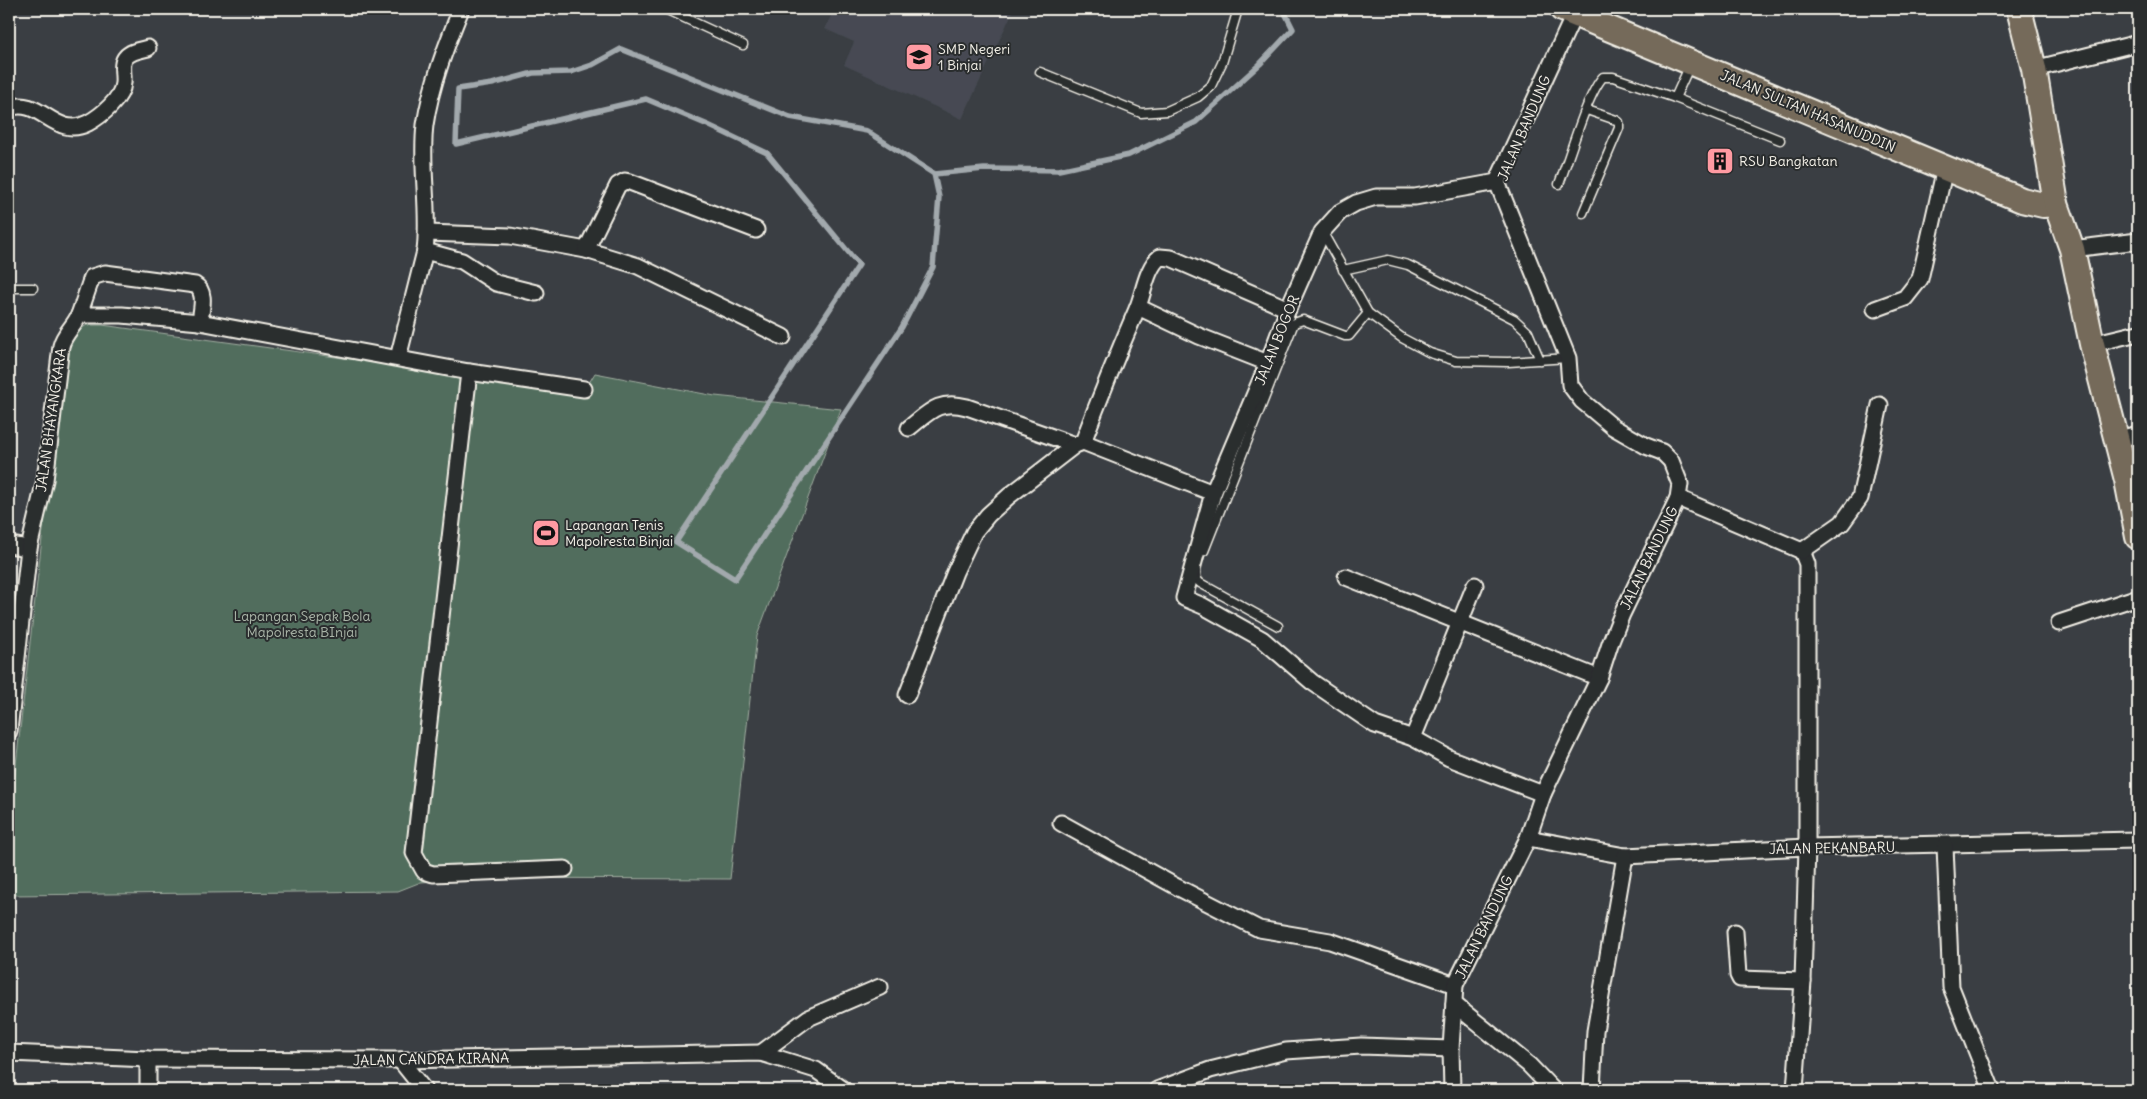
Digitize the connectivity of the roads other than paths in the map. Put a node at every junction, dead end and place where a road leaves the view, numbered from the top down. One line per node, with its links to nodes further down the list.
1 (461, 9): 23 (street)
2 (665, 9): 7 (lane)
3 (1238, 9): 11 (lane)
4 (2019, 9): 10 (main road)
5 (1568, 12): 9 (main road, JALAN SULTAN HASANUDDIN); 17 (street, JALAN BANDUNG)
6 (2138, 43): 10 (street)
7 (742, 44)
8 (148, 48): 13 (street)
9 (1691, 62): 12 (lane); 16 (main road, JALAN SULTAN HASANUDDIN)
10 (2034, 69): 19 (main road)
11 (1040, 72)
12 (1674, 98): 14 (lane); 15 (lane)
13 (9, 108)
14 (1587, 110): 18 (lane); 20 (lane)
15 (1780, 140)
16 (1945, 168): 19 (main road, JALAN SULTAN HASANUDDIN); 34 (street)
17 (1498, 182): 22 (street, JALAN BOGOR); 42 (street, JALAN BANDUNG)
18 (1559, 184)
19 (2056, 204): 25 (main road)
20 (1583, 213)
21 (756, 230): 26 (street)
22 (1322, 232): 28 (lane); 33 (street, JALAN BOGOR)
23 (427, 233): 26 (street); 27 (street)
24 (2138, 241): 25 (street)
25 (2072, 249): 40 (main road)
26 (586, 250): 39 (street)
27 (425, 251): 31 (street); 41 (street)
28 (1343, 270): 35 (lane); 43 (lane)
29 (9, 288): 30 (lane)
30 (33, 288)
31 (536, 293)
32 (1138, 307): 33 (street); 44 (street); 50 (street)
33 (1288, 309): 44 (street, JALAN BOGOR)
34 (1875, 309)
35 (1368, 313): 43 (lane); 62 (lane)
36 (79, 315): 37 (street); 37 (street, JALAN BHAYANGKARA); 55 (street, JALAN BHAYANGKARA)
37 (200, 322): 41 (street)
38 (2138, 333): 40 (street)
39 (783, 338)
40 (2092, 344): 49 (main road)
41 (398, 358): 45 (street)
42 (1568, 358): 43 (lane); 52 (street, JALAN BANDUNG)
43 (1540, 360)
44 (1268, 364): 51 (street, JALAN BOGOR)
45 (470, 372): 46 (street); 74 (street)
46 (584, 389)
47 (1880, 405): 56 (street)
48 (908, 428): 50 (street)
49 (2127, 437): 53 (main road)
50 (1079, 444): 51 (street); 64 (street)
51 (1213, 493): 66 (street, JALAN BOGOR)
52 (1678, 498): 56 (street); 63 (street, JALAN BANDUNG)
53 (2138, 537)
54 (9, 545): 55 (street)
55 (29, 548): 65 (street, JALAN BHAYANGKARA)
56 (1802, 551): 72 (street)
57 (1346, 577): 60 (street)
58 (1475, 585): 60 (street)
59 (2138, 597): 61 (street)
60 (1459, 622): 63 (street); 66 (street)
61 (2058, 623)
62 (1278, 626)
63 (1599, 678): 67 (street, JALAN BANDUNG)
64 (907, 695)
65 (9, 730)
66 (1413, 738): 67 (street)
67 (1544, 794): 69 (street, JALAN BANDUNG)
68 (1061, 823): 77 (street)
69 (1528, 838): 73 (street, JALAN PEKANBARU); 77 (street, JALAN BANDUNG)
70 (2138, 840): 71 (street, JALAN PEKANBARU)
71 (1945, 846): 72 (street, JALAN PEKANBARU); 93 (street)
72 (1807, 847): 73 (street, JALAN PEKANBARU); 76 (street)
73 (1625, 856): 91 (street)
74 (564, 869)
75 (1736, 932): 76 (street)
76 (1803, 981): 92 (street)
77 (1455, 985): 79 (street, JALAN BANDUNG)
78 (880, 987): 81 (street)
79 (1454, 1004): 80 (street, JALAN BANDUNG); 90 (street)
80 (1451, 1050): 88 (street); 89 (street, JALAN BANDUNG)
81 (761, 1052): 84 (street, JALAN CANDRA KIRANA); 87 (street, JALAN CANDRA KIRANA)
82 (9, 1053): 83 (street, JALAN CANDRA KIRANA)
83 (148, 1059): 84 (street, JALAN CANDRA KIRANA); 85 (street)
84 (400, 1060): 86 (street)
85 (148, 1090)
86 (424, 1090)
87 (844, 1090)
88 (1157, 1090)
89 (1452, 1090)
90 (1553, 1090)
91 (1592, 1090)
92 (1795, 1090)
93 (1992, 1090)

